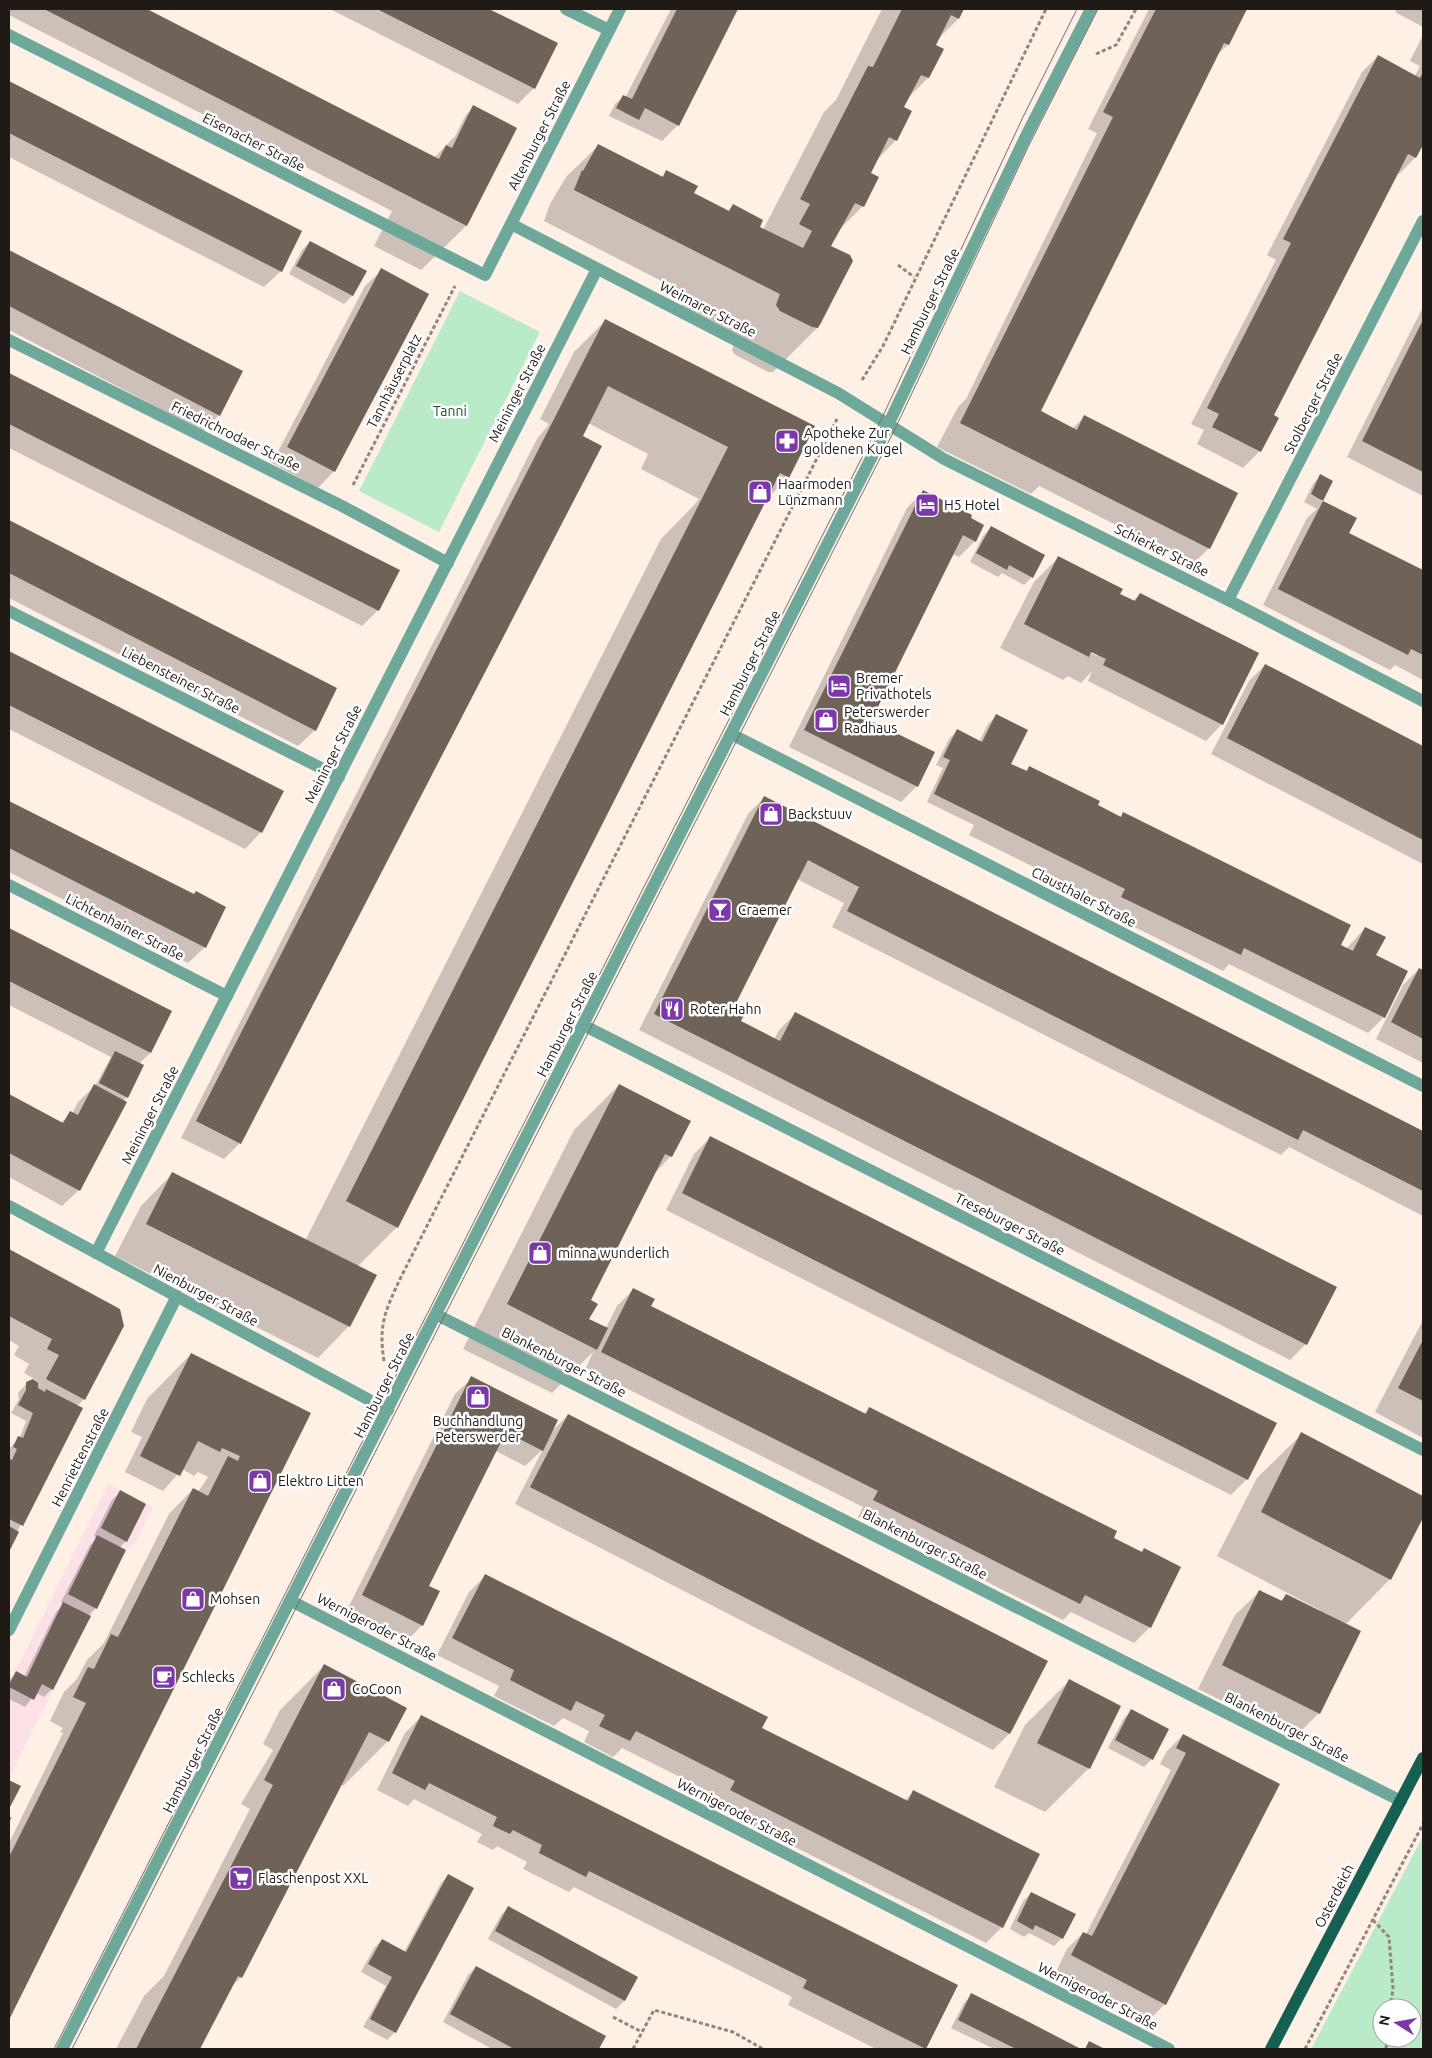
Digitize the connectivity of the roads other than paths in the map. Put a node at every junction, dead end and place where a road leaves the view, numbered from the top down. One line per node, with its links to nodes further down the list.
1 (566, 9): 4 (street)
2 (620, 9): 4 (street, Altenburger Straße)
3 (1091, 9): 11 (street, Hamburger Straße)
4 (609, 30): 7 (street, Altenburger Straße)
5 (9, 35): 9 (street, Eisenacher Straße)
6 (1423, 221): 13 (street, Stolberger Straße)
7 (511, 224): 8 (street, Weimarer Straße); 9 (street, Altenburger Straße)
8 (598, 269): 11 (street, Weimarer Straße); 12 (street, Meininger Straße)
9 (485, 275)
10 (9, 340): 12 (street, Friedrichrodaer Straße)
11 (888, 425): 13 (street, Schierker Straße); 16 (street, Hamburger Straße)
12 (448, 563): 17 (street, Meininger Straße)
13 (1228, 600): 15 (street, Schierker Straße)
14 (9, 611): 17 (street, Liebensteiner Straße)
15 (1423, 701)
16 (732, 734): 20 (street, Hamburger Straße); 21 (street, Clausthaler Straße)
17 (339, 777): 19 (street, Meininger Straße)
18 (9, 885): 19 (street, Lichtenhainer Straße)
19 (227, 996): 23 (street, Meininger Straße)
20 (583, 1025): 25 (street, Hamburger Straße); 27 (street, Treseburger Straße)
21 (1423, 1086)
22 (9, 1206): 23 (street, Nienburger Straße)
23 (96, 1253): 24 (street, Nienburger Straße)
24 (178, 1296): 26 (street, Nienburger Straße); 29 (street, Henriettenstraße)
25 (437, 1315): 26 (street, Hamburger Straße); 31 (street, Blankenburger Straße)
26 (388, 1410): 28 (street, Hamburger Straße)
27 (1423, 1450)
28 (291, 1601): 32 (street, Hamburger Straße); 33 (street, Wernigeroder Straße)
29 (9, 1630)
30 (1423, 1758): 31 (main road, Osterdeich)
31 (1401, 1801): 34 (main road, Osterdeich)
32 (62, 2049)
33 (1169, 2049)
34 (1271, 2049)

